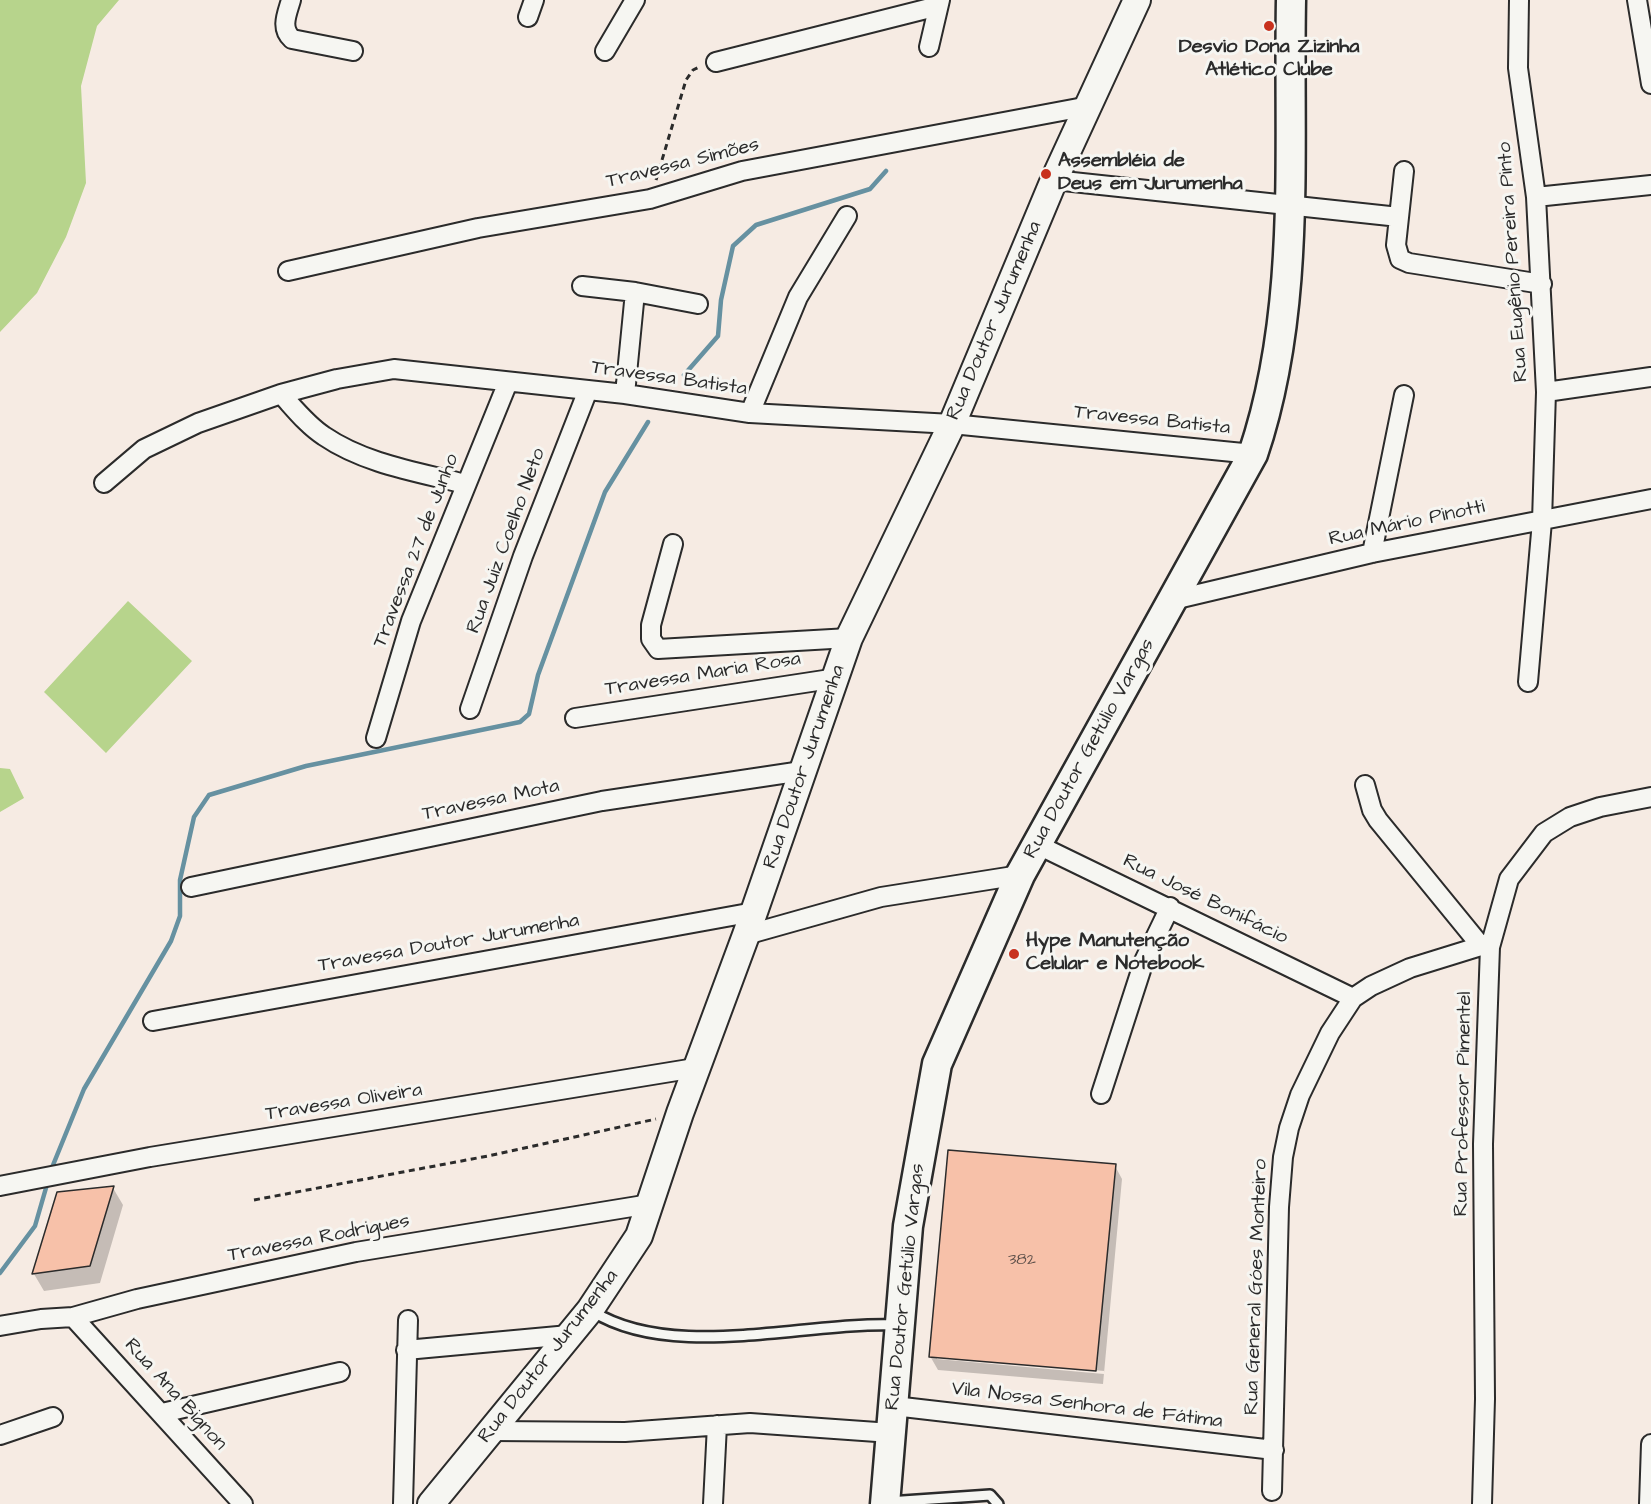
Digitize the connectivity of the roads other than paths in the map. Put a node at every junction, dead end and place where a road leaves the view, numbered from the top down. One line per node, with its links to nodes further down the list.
1 (291, 0): 9 (street)
2 (635, 0): 10 (street)
3 (1137, 0): 13 (main road, Rua Doutor Jurumenha)
4 (1519, 0): 17 (street, Rua Eugênio Pereira Pinto)
5 (1637, 0): 12 (street)
6 (1294, 1): 18 (main road, Rua Doutor Getúlio Vargas)
7 (939, 3): 8 (street); 11 (street)
8 (928, 47)
9 (353, 51)
10 (605, 51)
11 (716, 62)
12 (1651, 84)
13 (1089, 106): 15 (main road, Rua Doutor Jurumenha); 21 (street, Travessa Simões)
14 (1404, 171): 20 (street)
15 (1054, 180): 18 (street); 34 (main road, Rua Doutor Jurumenha)
16 (1651, 185): 17 (street)
17 (1536, 197): 22 (street, Rua Eugênio Pereira Pinto)
18 (1289, 206): 20 (street); 35 (main road, Rua Doutor Getúlio Vargas)
19 (847, 216): 33 (street)
20 (1399, 217): 22 (street)
21 (288, 271)
22 (1542, 284): 29 (street, Rua Eugênio Pereira Pinto)
23 (582, 286): 24 (street)
24 (635, 292): 25 (street); 31 (street)
25 (698, 304)
26 (1651, 377): 29 (street)
27 (508, 382): 28 (street, Travessa Batista); 30 (street, Travessa Batista); 37 (street, Travessa 27 de Junho)
28 (588, 390): 31 (street, Travessa Batista); 46 (street, Rua Juiz Coelho Neto)
29 (1546, 392): 39 (street, Rua Eugênio Pereira Pinto)
30 (280, 394): 36 (street, Travessa Batista); 37 (street)
31 (625, 394): 33 (street, Travessa Batista)
32 (1404, 395): 41 (street)
33 (750, 413): 34 (street, Travessa Batista)
34 (952, 424): 35 (street, Travessa Batista); 43 (main road, Rua Doutor Jurumenha)
35 (1253, 454): 42 (main road, Rua Doutor Getúlio Vargas)
36 (104, 483)
37 (465, 484): 48 (street, Travessa 27 de Junho)
38 (1651, 499): 39 (street, Rua Mário Pinotti)
39 (1542, 521): 41 (street, Rua Mário Pinotti); 45 (street, Rua Eugênio Pereira Pinto)
40 (673, 544): 43 (street)
41 (1372, 553): 42 (street, Rua Mário Pinotti)
42 (1173, 600): 52 (main road, Rua Doutor Getúlio Vargas)
43 (849, 638): 44 (main road, Rua Doutor Jurumenha)
44 (837, 678): 47 (street, Travessa Maria Rosa); 49 (main road, Rua Doutor Jurumenha)
45 (1528, 682)
46 (470, 709)
47 (575, 718)
48 (376, 738)
49 (802, 771): 54 (street, Travessa Mota); 56 (main road, Rua Doutor Jurumenha)
50 (1365, 785): 57 (street)
51 (1651, 797): 57 (street, Rua Professor Pimentel)
52 (1036, 844): 53 (main road, Rua Doutor Getúlio Vargas); 55 (street, Rua José Bonifácio)
53 (1020, 875): 56 (street, Travessa Doutor Jurumenha); 67 (main road, Rua Doutor Getúlio Vargas)
54 (191, 887)
55 (1170, 907): 58 (street, Rua José Bonifácio); 61 (street)
56 (750, 924): 59 (street, Travessa Doutor Jurumenha); 60 (main road, Rua Doutor Jurumenha)
57 (1486, 946): 58 (street, Rua General Góes Monteiro); 89 (street, Rua Professor Pimentel)
58 (1353, 998): 79 (street, Rua General Góes Monteiro)
59 (153, 1021)
60 (696, 1068): 62 (street, Travessa Oliveira); 63 (main road, Rua Doutor Jurumenha)
61 (1101, 1094)
62 (0, 1186)
63 (650, 1204): 64 (main road, Rua Doutor Jurumenha); 65 (street, Travessa Rodrigues)
64 (590, 1310): 67 (lane); 69 (main road, Rua Doutor Jurumenha)
65 (73, 1317): 68 (street, Travessa Rodrigues); 72 (street, Rua Ana Bignon)
66 (408, 1320): 70 (street)
67 (899, 1325): 74 (main road, Rua Doutor Getúlio Vargas)
68 (0, 1326)
69 (570, 1335): 70 (street); 76 (main road, Rua Doutor Jurumenha)
70 (406, 1350): 84 (street)
71 (340, 1372): 72 (street)
72 (162, 1413): 83 (street, Rua Ana Bignon)
73 (53, 1417): 77 (street)
74 (892, 1419): 75 (street, Vila Nossa Senhora de Fátima); 79 (street, Vila Nossa Senhora de Fátima); 82 (main road, Rua Doutor Getúlio Vargas)
75 (717, 1425): 76 (street, Vila Nossa Senhora de Fátima); 86 (street)
76 (492, 1431): 85 (main road, Rua Doutor Jurumenha)
77 (0, 1436)
78 (1651, 1444): 90 (street)
79 (1274, 1450): 80 (street, Rua General Góes Monteiro)
80 (1272, 1491)
81 (971, 1497): 82 (lane); 87 (lane); 88 (lane)
82 (885, 1503)
83 (243, 1504)
84 (403, 1504)
85 (431, 1504)
86 (713, 1504)
87 (980, 1504)
88 (998, 1504)
89 (1482, 1504)
90 (1649, 1504)

